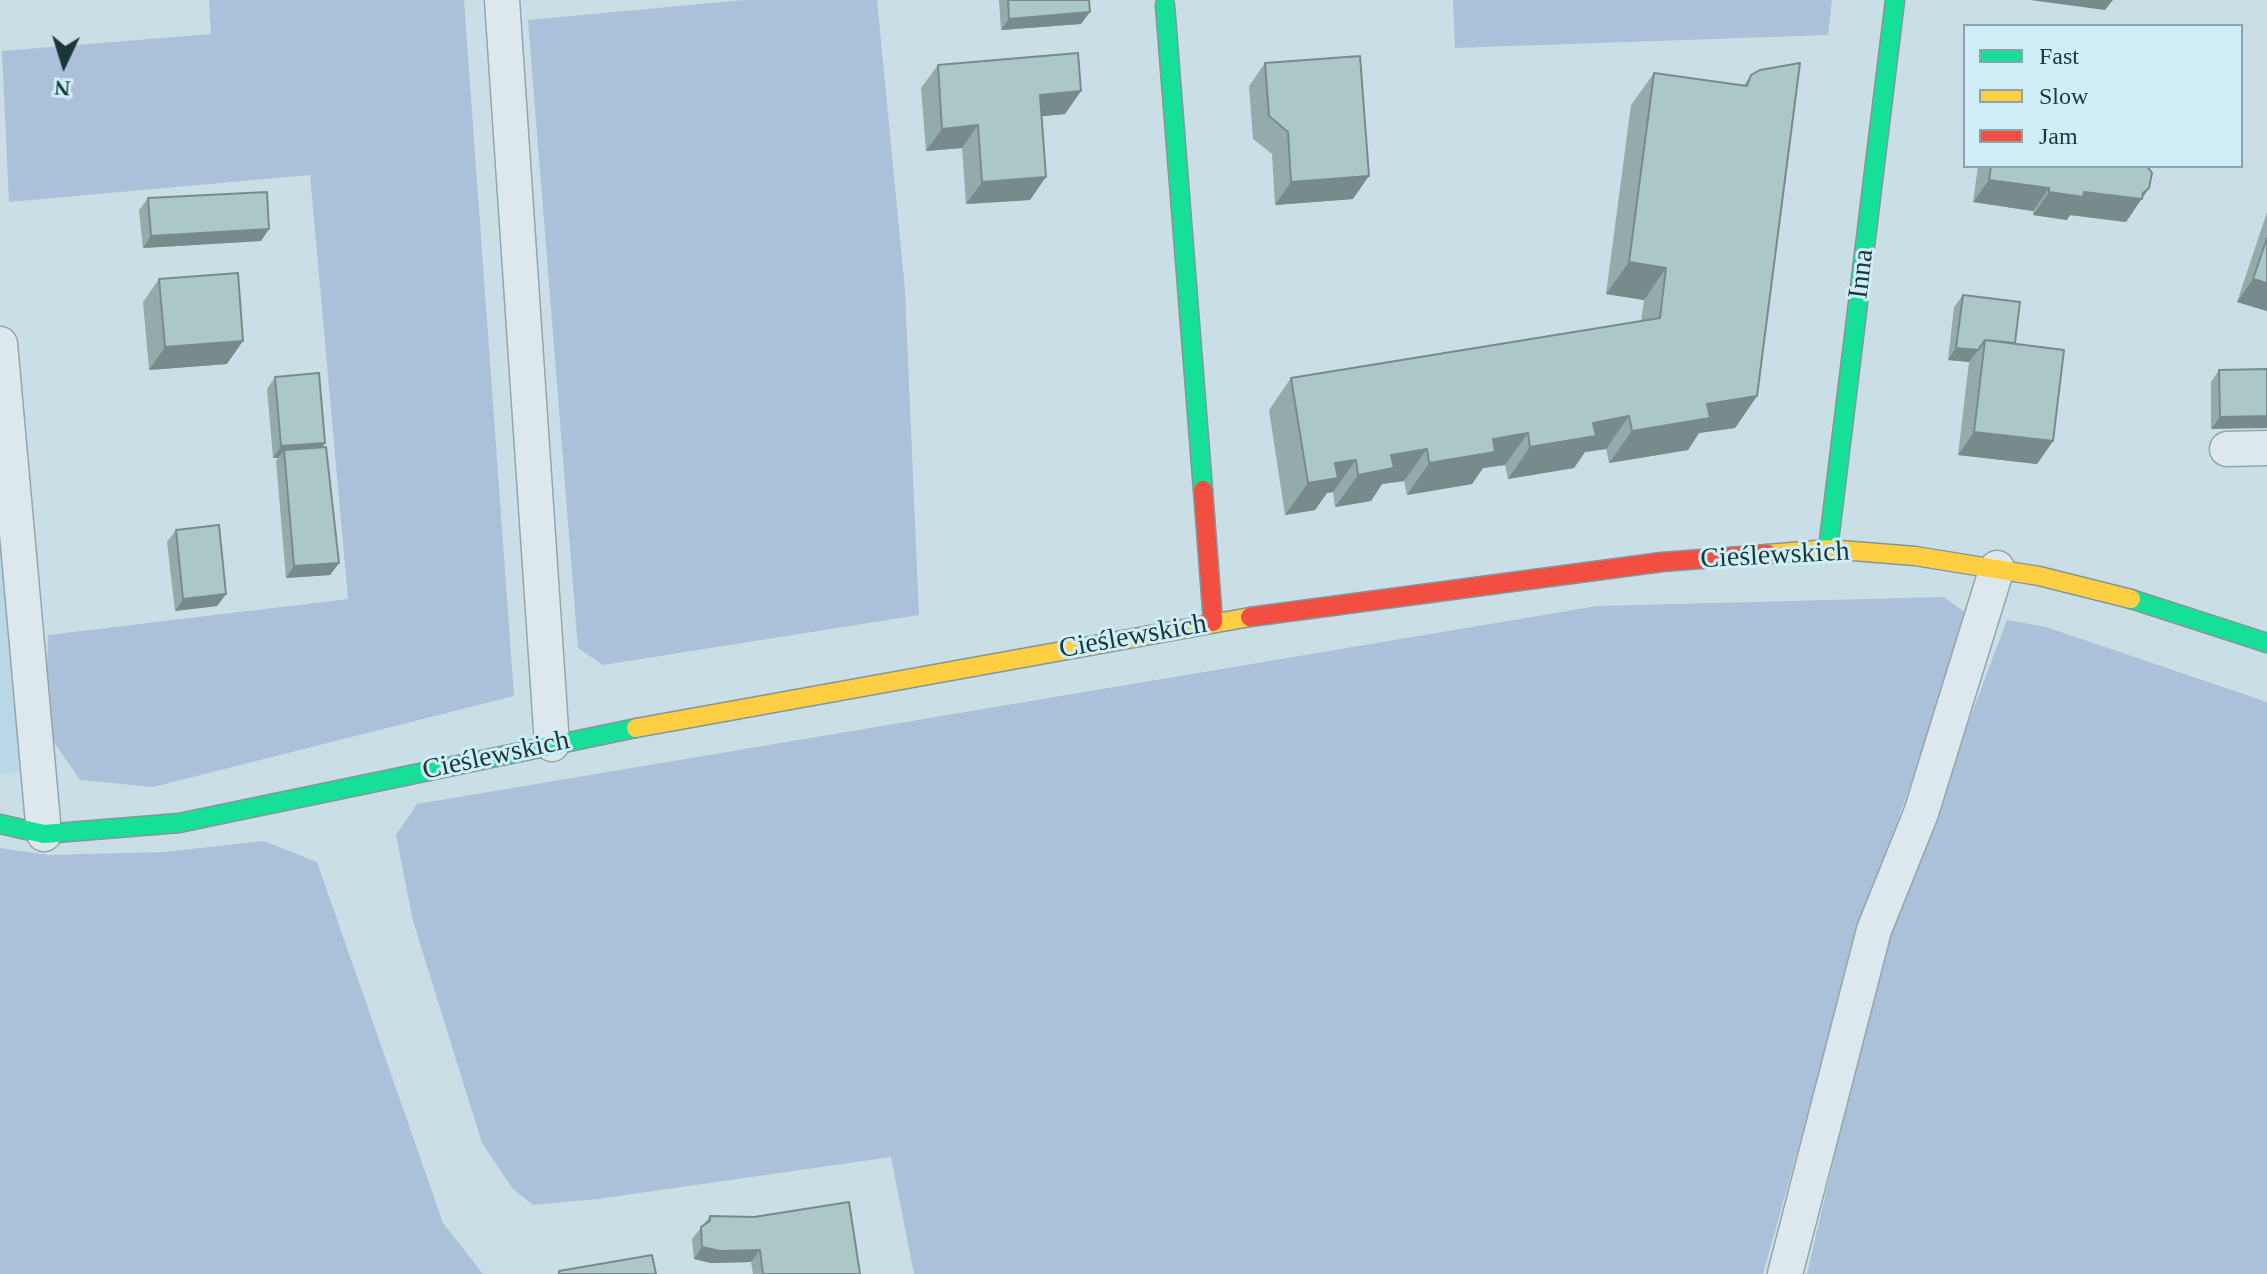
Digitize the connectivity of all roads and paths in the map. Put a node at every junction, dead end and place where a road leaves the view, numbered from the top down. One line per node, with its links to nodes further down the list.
1 (502, 0): 11 (lane)
2 (1895, 0): 7 (street, Inna)
3 (1165, 5): 9 (street)
4 (0, 344): 13 (lane)
5 (2267, 448): 6 (lane)
6 (2227, 449)
7 (1828, 549): 8 (street, Cieślewskich); 9 (street, Cieślewskich)
8 (1997, 568): 10 (street, Cieślewskich); 14 (lane)
9 (1213, 622): 11 (street, Cieślewskich)
10 (2267, 643)
11 (552, 744): 13 (street, Cieślewskich)
12 (0, 824): 13 (street, Cieślewskich)
13 (44, 834)
14 (1785, 1274)

